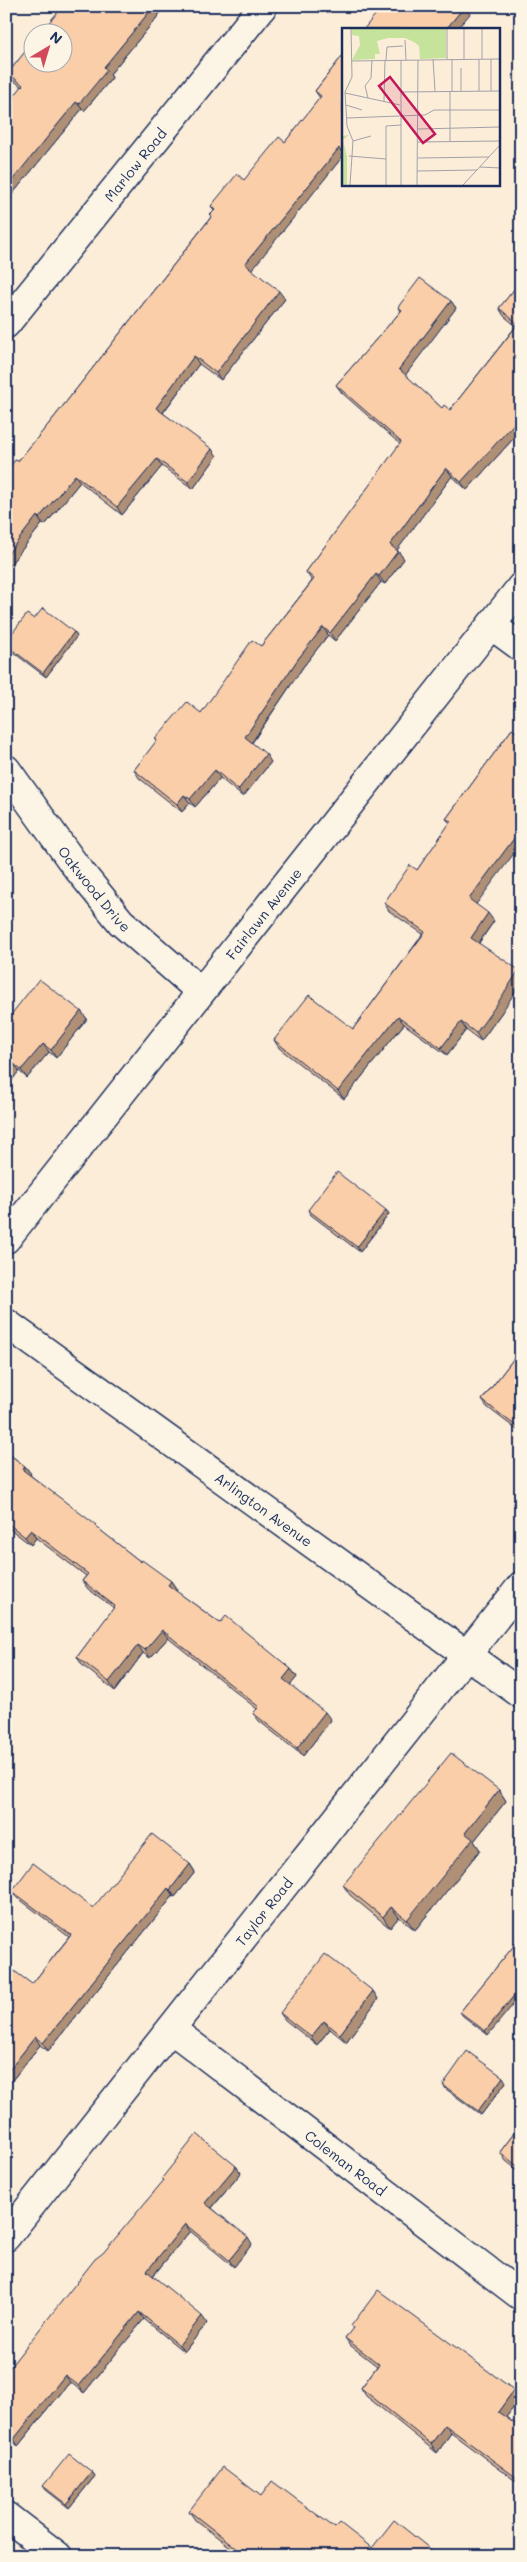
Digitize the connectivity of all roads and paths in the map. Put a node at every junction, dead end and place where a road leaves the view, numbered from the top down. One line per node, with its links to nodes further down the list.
1 (263, 6): 2 (street, Marlow Road)
2 (6, 324)
3 (521, 586): 4 (street, Fairlawn Avenue)
4 (491, 625): 5 (street); 7 (street, Fairlawn Avenue)
5 (521, 647)
6 (6, 769): 7 (street, Oakwood Drive)
7 (200, 991): 8 (street, Fairlawn Avenue)
8 (6, 1239)
9 (6, 1323): 11 (street, Arlington Avenue)
10 (521, 1586): 11 (street, Taylor Road)
11 (467, 1654): 12 (street, Arlington Avenue); 13 (street, Taylor Road)
12 (521, 1694)
13 (171, 2028): 14 (street, Taylor Road); 15 (street, Coleman Road)
14 (6, 2237)
15 (521, 2296)
16 (6, 2516): 17 (street)
17 (58, 2556)

